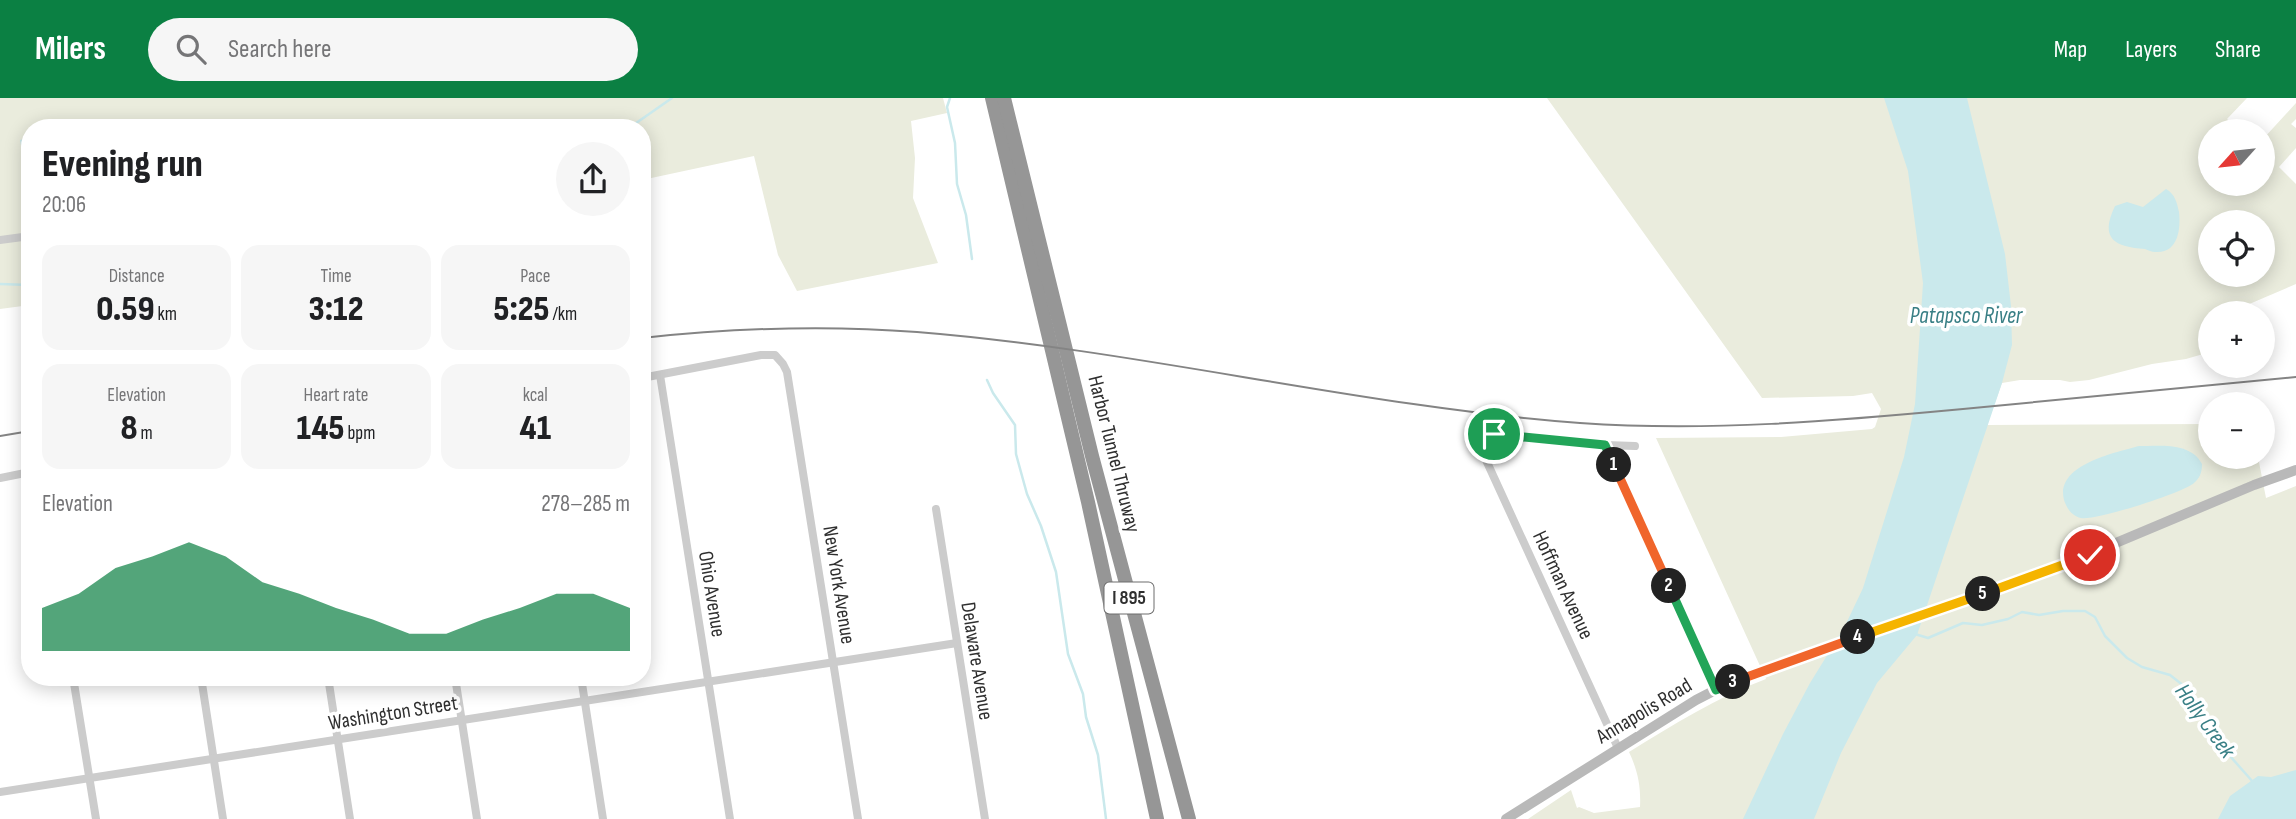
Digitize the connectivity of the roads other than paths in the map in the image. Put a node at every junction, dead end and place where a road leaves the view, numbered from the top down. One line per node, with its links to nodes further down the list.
1 (996, 99): 4 (highway, Harbor Tunnel Thruway / I 895)
2 (21, 237): 3 (street)
3 (0, 240)
4 (1065, 374): 37 (highway, Harbor Tunnel Thruway / I 895); 38 (highway, Harbor Tunnel Thruway / I 895)
5 (660, 375): 6 (street); 14 (street, New York Avenue); 15 (street, Ohio Avenue)
6 (651, 376)
7 (1605, 445): 8 (street); 21 (street); 25 (street, Hoffman Avenue)
8 (1635, 446)
9 (2296, 470): 21 (main road, Annapolis Road)
10 (21, 474): 11 (street)
11 (0, 478)
12 (936, 509): 13 (street, Delaware Avenue)
13 (957, 643): 14 (street, Washington Street); 36 (street, Delaware Avenue)
14 (834, 662): 15 (street, Washington Street); 35 (street, New York Avenue)
15 (708, 682): 22 (street, Washington Street); 34 (street, Ohio Avenue)
16 (74, 686): 27 (street)
17 (202, 686): 26 (street)
18 (329, 686): 24 (street)
19 (456, 686): 23 (street)
20 (582, 686): 22 (street)
21 (1716, 690): 25 (main road, Annapolis Road)
22 (584, 701): 23 (street, Washington Street); 33 (street)
23 (461, 720): 24 (street, Washington Street); 32 (street)
24 (338, 740): 26 (street, Washington Street); 31 (street)
25 (1618, 748): 39 (main road, Annapolis Road)
26 (214, 759): 27 (street, Washington Street); 30 (street)
27 (89, 778): 28 (street, Washington Street); 29 (street)
28 (0, 792)
29 (96, 819)
30 (223, 819)
31 (350, 819)
32 (477, 819)
33 (603, 819)
34 (730, 819)
35 (858, 819)
36 (985, 819)
37 (1157, 819)
38 (1189, 819)
39 (1506, 819)

